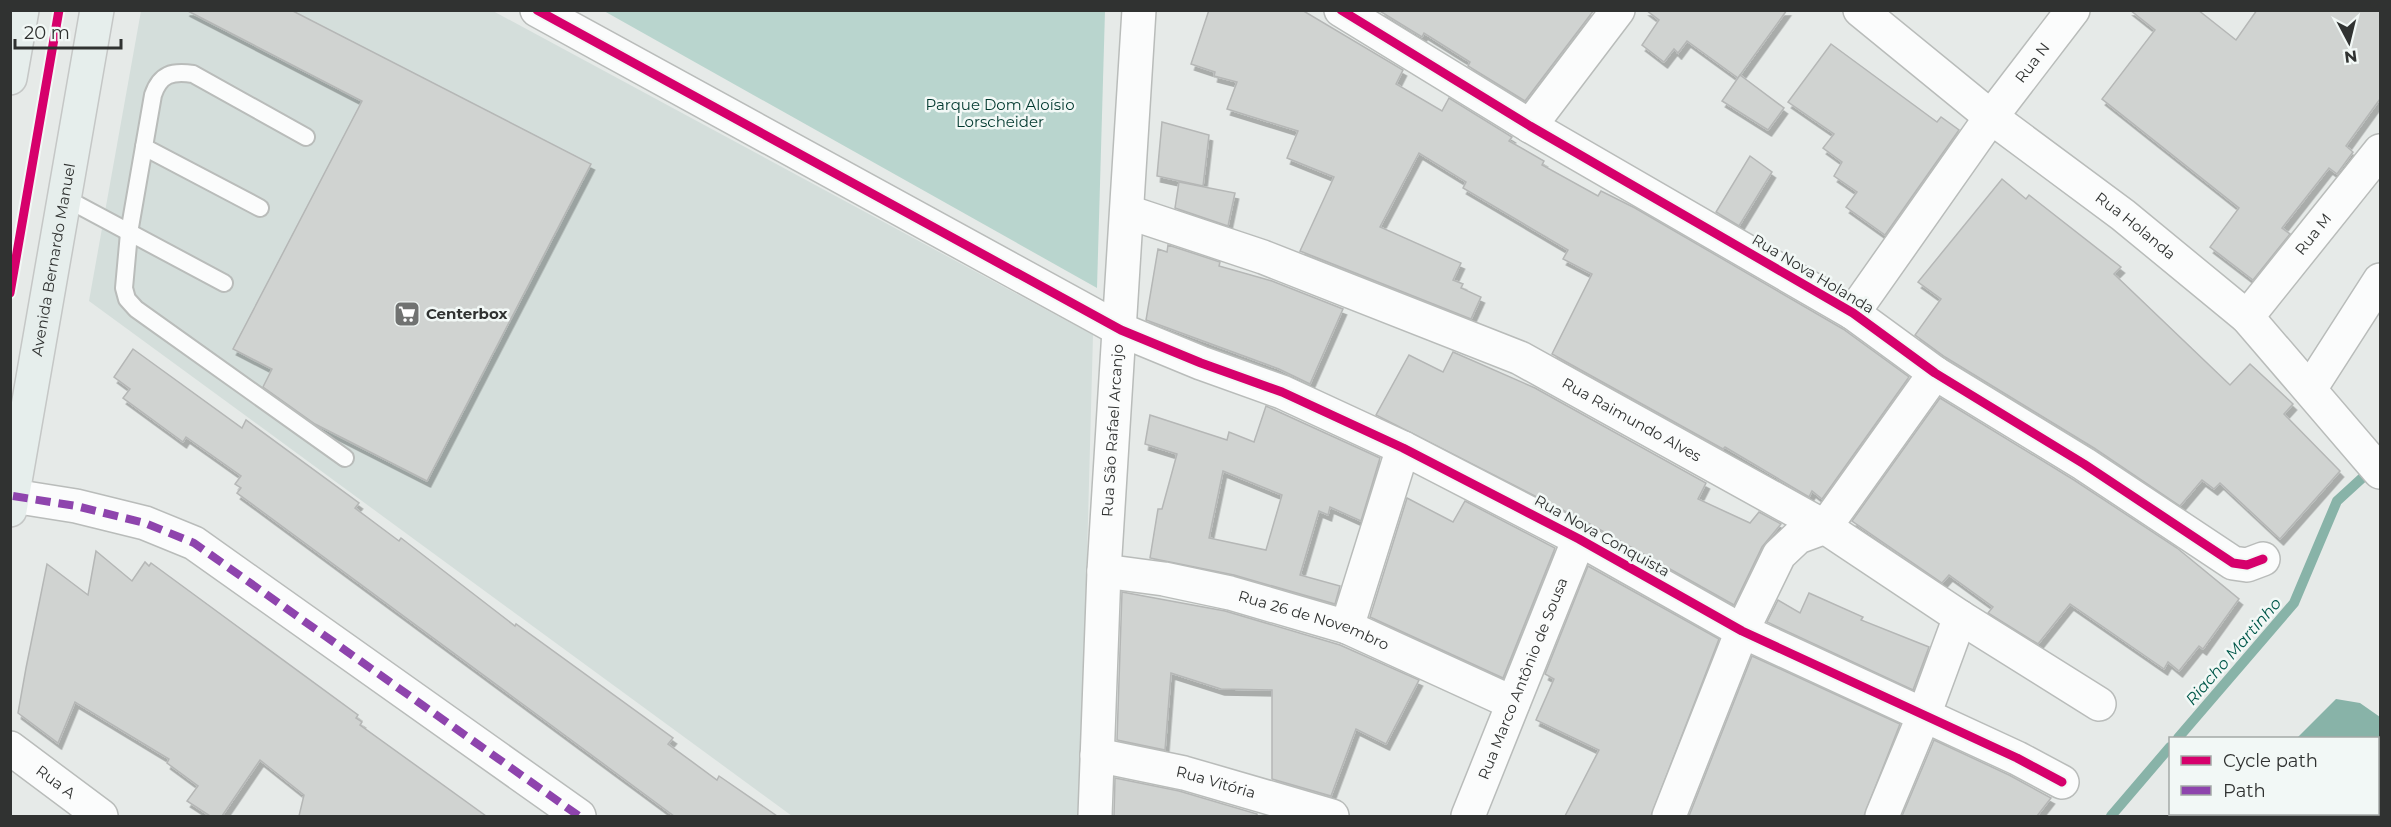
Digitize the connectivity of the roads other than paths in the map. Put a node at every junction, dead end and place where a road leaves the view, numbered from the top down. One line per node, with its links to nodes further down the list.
1 (22, 10): 9 (main road)
2 (97, 10): 15 (main road, Avenida Bernardo Manuel)
3 (537, 10): 23 (street, Rua Nova Conquista)
4 (1139, 10): 17 (street, Rua São Rafael Arcanjo)
5 (1341, 10): 11 (street, Rua Nova Holanda)
6 (1618, 10): 11 (street)
7 (1860, 10): 10 (street, Rua Holanda)
8 (2073, 10): 10 (street, Rua N)
9 (10, 78)
10 (1990, 117): 21 (street, Rua N); 22 (street, Rua Holanda)
11 (1530, 126): 21 (street, Rua Nova Holanda)
12 (306, 137): 13 (lane)
13 (144, 147): 16 (lane); 18 (lane)
14 (2380, 151): 22 (street, Rua M)
15 (64, 198): 18 (lane); 29 (main road, Avenida Bernardo Manuel)
16 (260, 208)
17 (1128, 212): 23 (street, Rua São Rafael Arcanjo); 30 (street, Rua Raimundo Alves)
18 (129, 232): 20 (lane); 27 (lane)
19 (2380, 280): 25 (street)
20 (224, 283)
21 (1853, 313): 24 (street, Rua Nova Holanda)
22 (2247, 317): 25 (street, Rua Holanda)
23 (1121, 330): 26 (street, Rua Nova Conquista); 33 (street, Rua São Rafael Arcanjo)
24 (1935, 373): 30 (street); 32 (street, Rua Nova Holanda)
25 (2310, 389): 28 (street, Rua Holanda)
26 (1404, 448): 31 (street, Rua Nova Conquista); 35 (street)
27 (345, 458)
28 (2376, 466)
29 (12, 503): 44 (street)
30 (1825, 527): 34 (street, Rua Raimundo Alves); 36 (street)
31 (1579, 539): 36 (street, Rua Nova Conquista); 37 (street, Rua Marco Antônio de Sousa)
32 (2264, 559)
33 (1104, 571): 35 (street, Rua 26 de Novembro); 41 (street, Rua São Rafael Arcanjo)
34 (1960, 617): 38 (street, Rua Raimundo Alves); 39 (street)
35 (1347, 627): 37 (street, Rua 26 de Novembro)
36 (1742, 631): 39 (street, Rua Nova Conquista); 48 (street)
37 (1513, 703): 47 (street, Rua Marco Antônio de Sousa)
38 (2099, 704)
39 (1924, 715): 42 (street, Rua Nova Conquista); 49 (street)
40 (10, 748): 43 (street, Rua A)
41 (1097, 755): 45 (street, Rua São Rafael Arcanjo); 46 (street, Rua Vitória)
42 (2062, 782)
43 (101, 816)
44 (579, 816)
45 (1095, 816)
46 (1332, 816)
47 (1468, 816)
48 (1669, 816)
49 (1882, 816)

